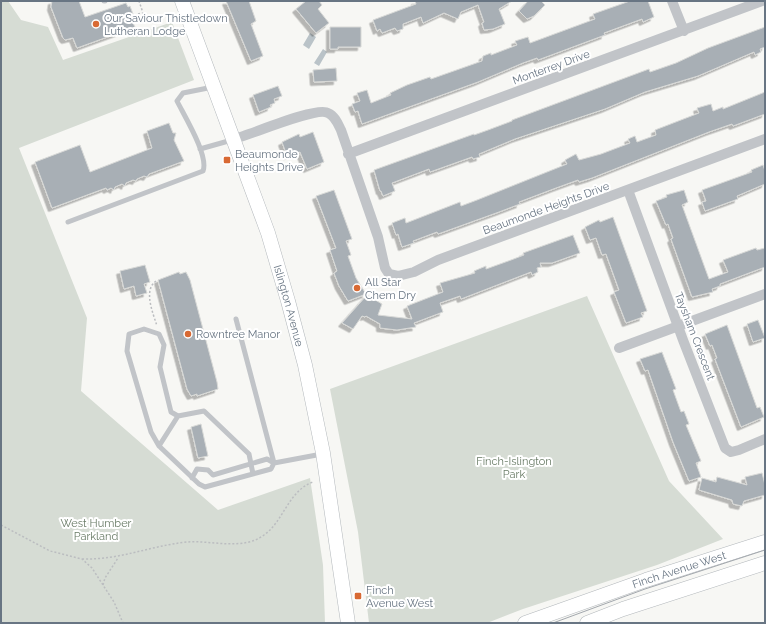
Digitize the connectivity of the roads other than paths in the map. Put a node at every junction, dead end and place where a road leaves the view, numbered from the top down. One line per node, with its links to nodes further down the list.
1 (182, 1): 5 (main road, Islington Avenue)
2 (672, 1): 4 (street)
3 (762, 1): 4 (street, Monterrey Drive)
4 (684, 31): 9 (street, Monterrey Drive)
5 (214, 87): 6 (main road, Islington Avenue); 8 (lane)
6 (234, 139): 8 (lane); 9 (street, Beaumonde Heights Drive); 19 (main road, Islington Avenue)
7 (765, 139): 10 (street, Beaumonde Heights Drive)
8 (200, 149): 11 (lane)
9 (348, 154): 10 (street, Beaumonde Heights Drive)
10 (628, 190): 14 (street, Taysham Crescent)
11 (68, 222)
12 (765, 294): 14 (street)
13 (236, 319): 20 (lane)
14 (678, 326): 15 (street); 17 (street, Taysham Crescent)
15 (619, 348)
16 (178, 416): 18 (lane); 18 (lane); 21 (lane)
17 (765, 439)
18 (159, 446): 23 (lane)
19 (323, 453): 20 (lane); 26 (main road, Islington Avenue)
20 (274, 463): 21 (lane); 22 (lane)
21 (251, 464): 22 (lane); 23 (lane)
22 (253, 474): 23 (lane)
23 (192, 478)
24 (765, 542): 27 (main road, Finch Avenue West)
25 (765, 563): 28 (main road, Finch Avenue West)
26 (347, 623)
27 (525, 623)
28 (587, 623)

